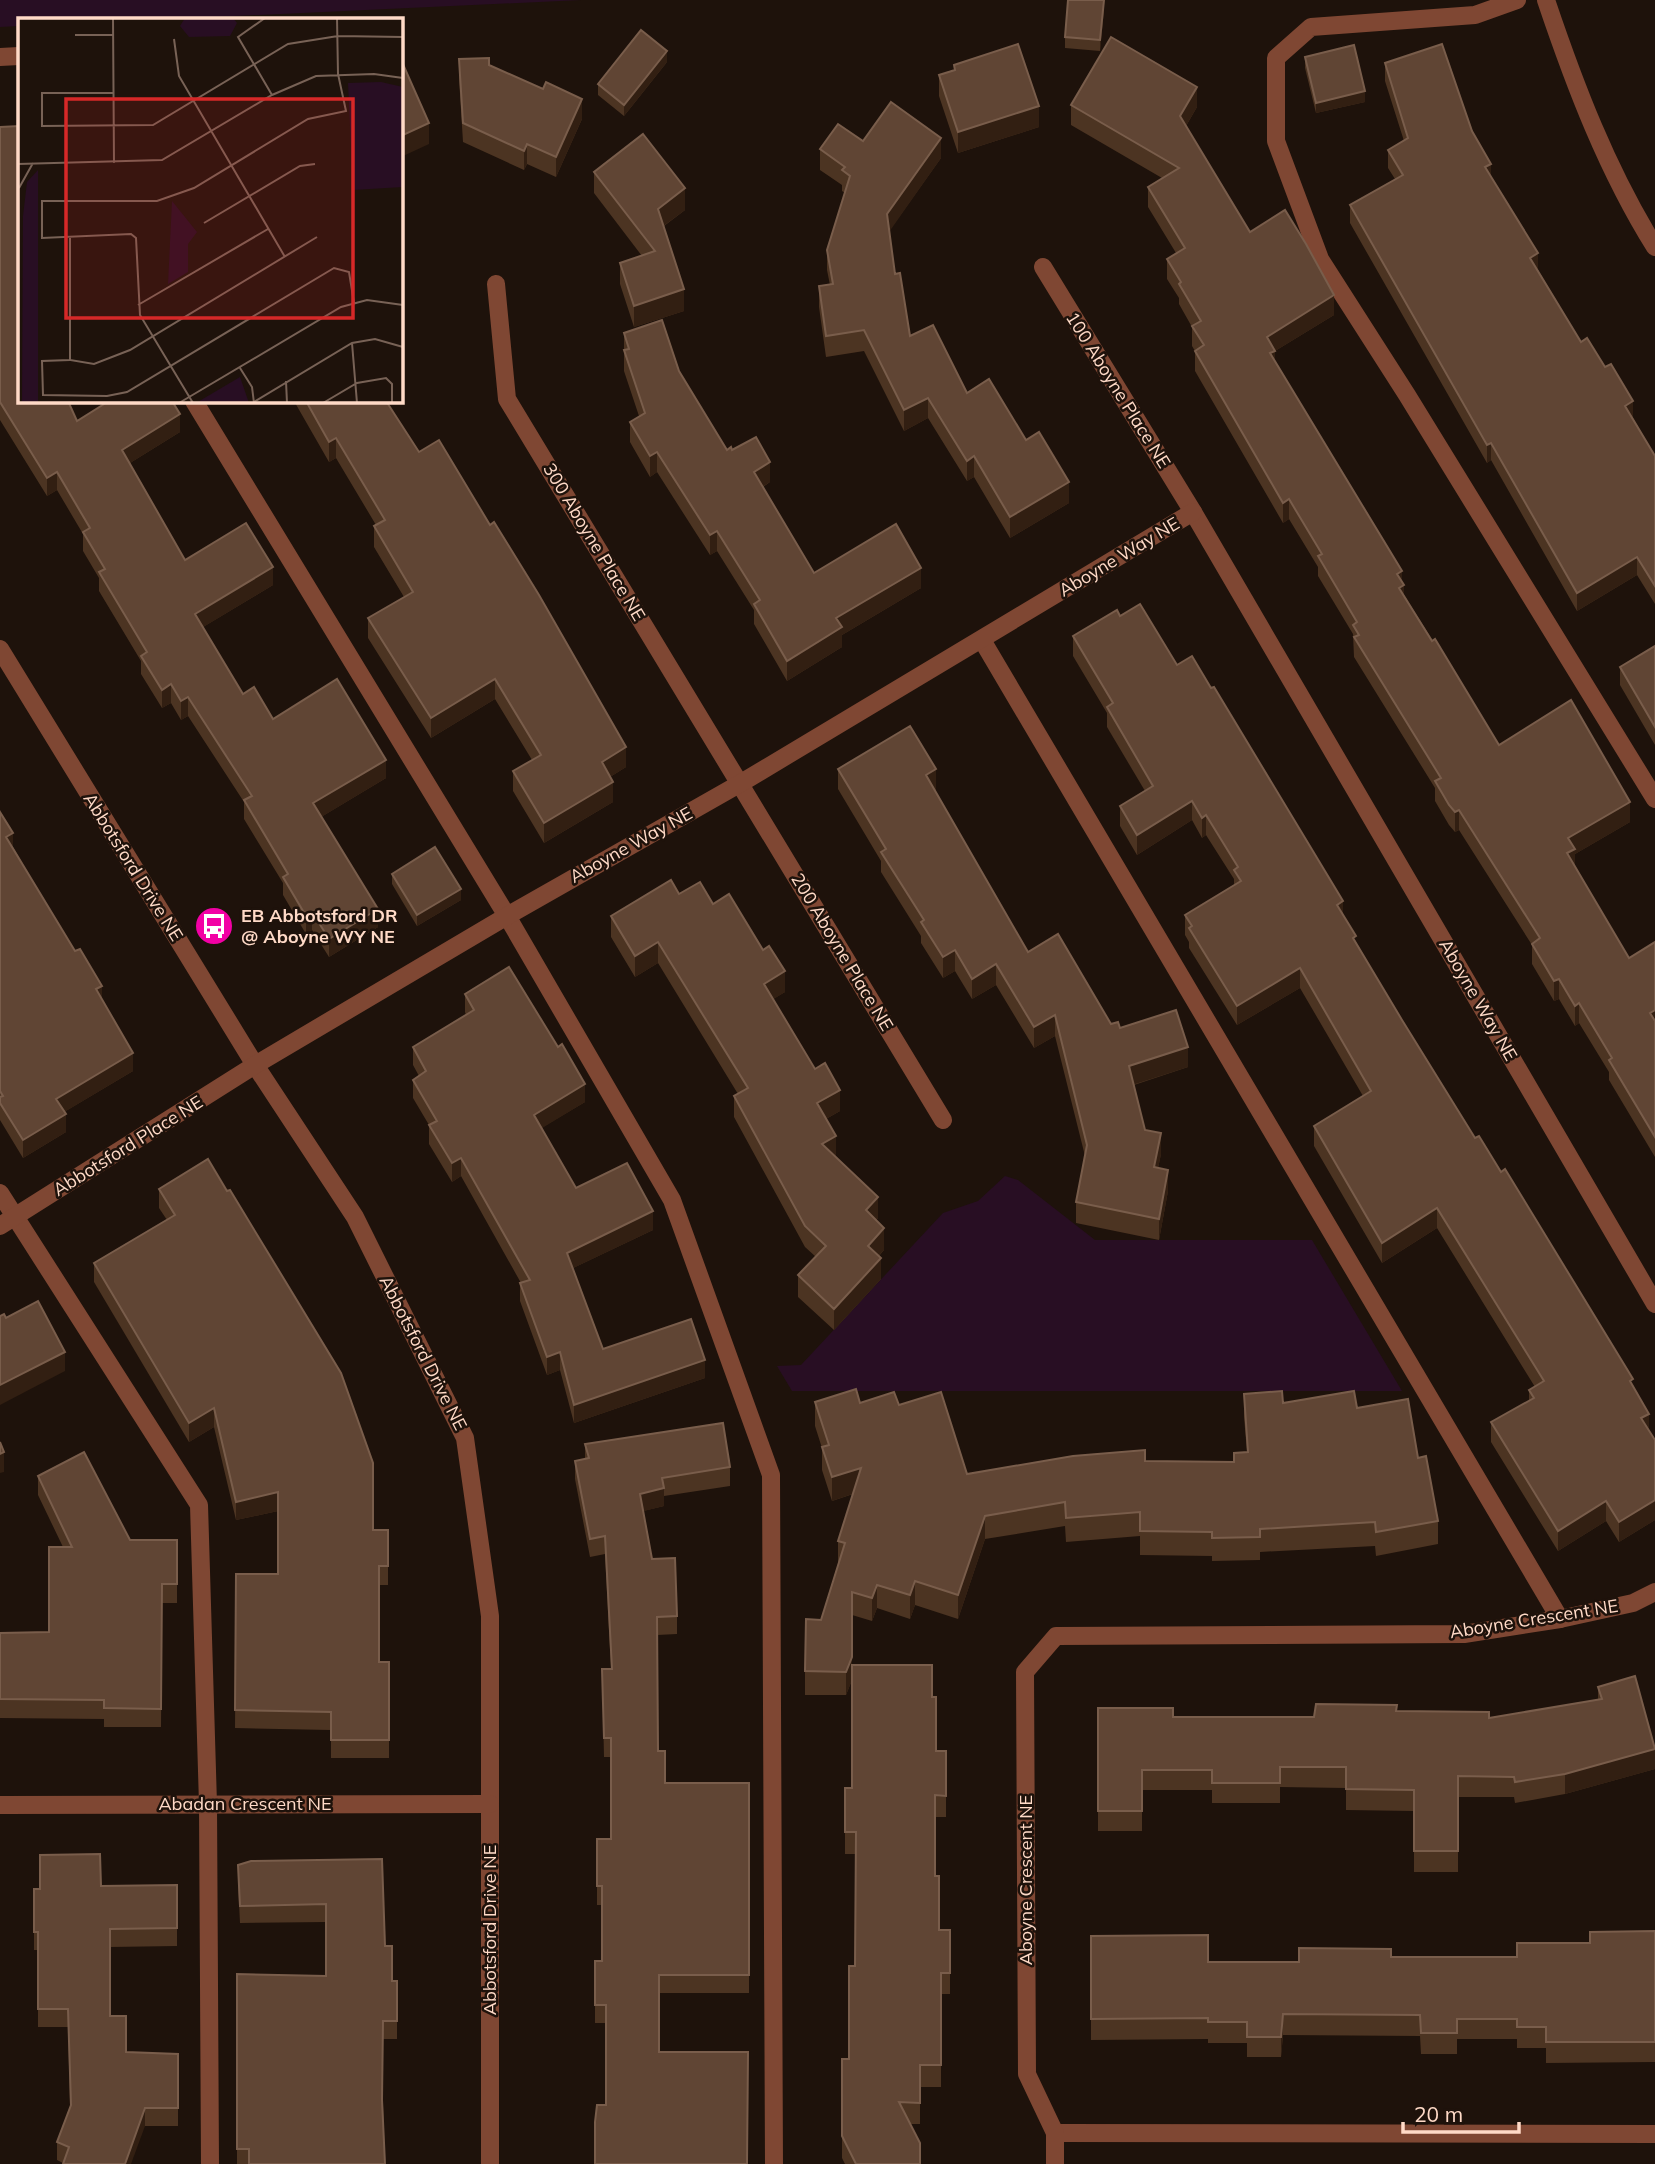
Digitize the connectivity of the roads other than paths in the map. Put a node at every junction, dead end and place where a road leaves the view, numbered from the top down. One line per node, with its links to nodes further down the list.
1 (1517, 0): 13 (street)
2 (1546, 0): 5 (street)
3 (18, 56): 4 (street)
4 (0, 57)
5 (1655, 247)
6 (1043, 267): 9 (street, 100 Aboyne Place NE)
7 (496, 284): 12 (street, 300 Aboyne Place NE)
8 (195, 402): 14 (street)
9 (1194, 512): 10 (street, Aboyne Way NE); 19 (street, Aboyne Way NE)
10 (982, 639): 12 (street, Aboyne Way NE); 21 (street)
11 (0, 649): 15 (street, Abbotsford Drive NE)
12 (741, 783): 14 (street, Aboyne Way NE); 16 (street, 200 Aboyne Place NE)
13 (1655, 799)
14 (507, 916): 15 (street, Aboyne Way NE); 29 (street)
15 (255, 1065): 18 (street, Abbotsford Place NE); 23 (street, Abbotsford Drive NE)
16 (943, 1120)
17 (0, 1193): 18 (street)
18 (8, 1222): 22 (street)
19 (1655, 1304)
20 (1655, 1592): 21 (street, Aboyne Crescent NE)
21 (1559, 1619): 25 (street, Aboyne Crescent NE)
22 (208, 1804): 23 (street, Abadan Crescent NE); 24 (street, Abadan Crescent NE); 27 (street)
23 (491, 1804): 28 (street, Abbotsford Drive NE)
24 (0, 1805)
25 (1055, 2133): 26 (street); 30 (street)
26 (1655, 2134)
27 (210, 2164)
28 (491, 2164)
29 (774, 2164)
30 (1055, 2164)

